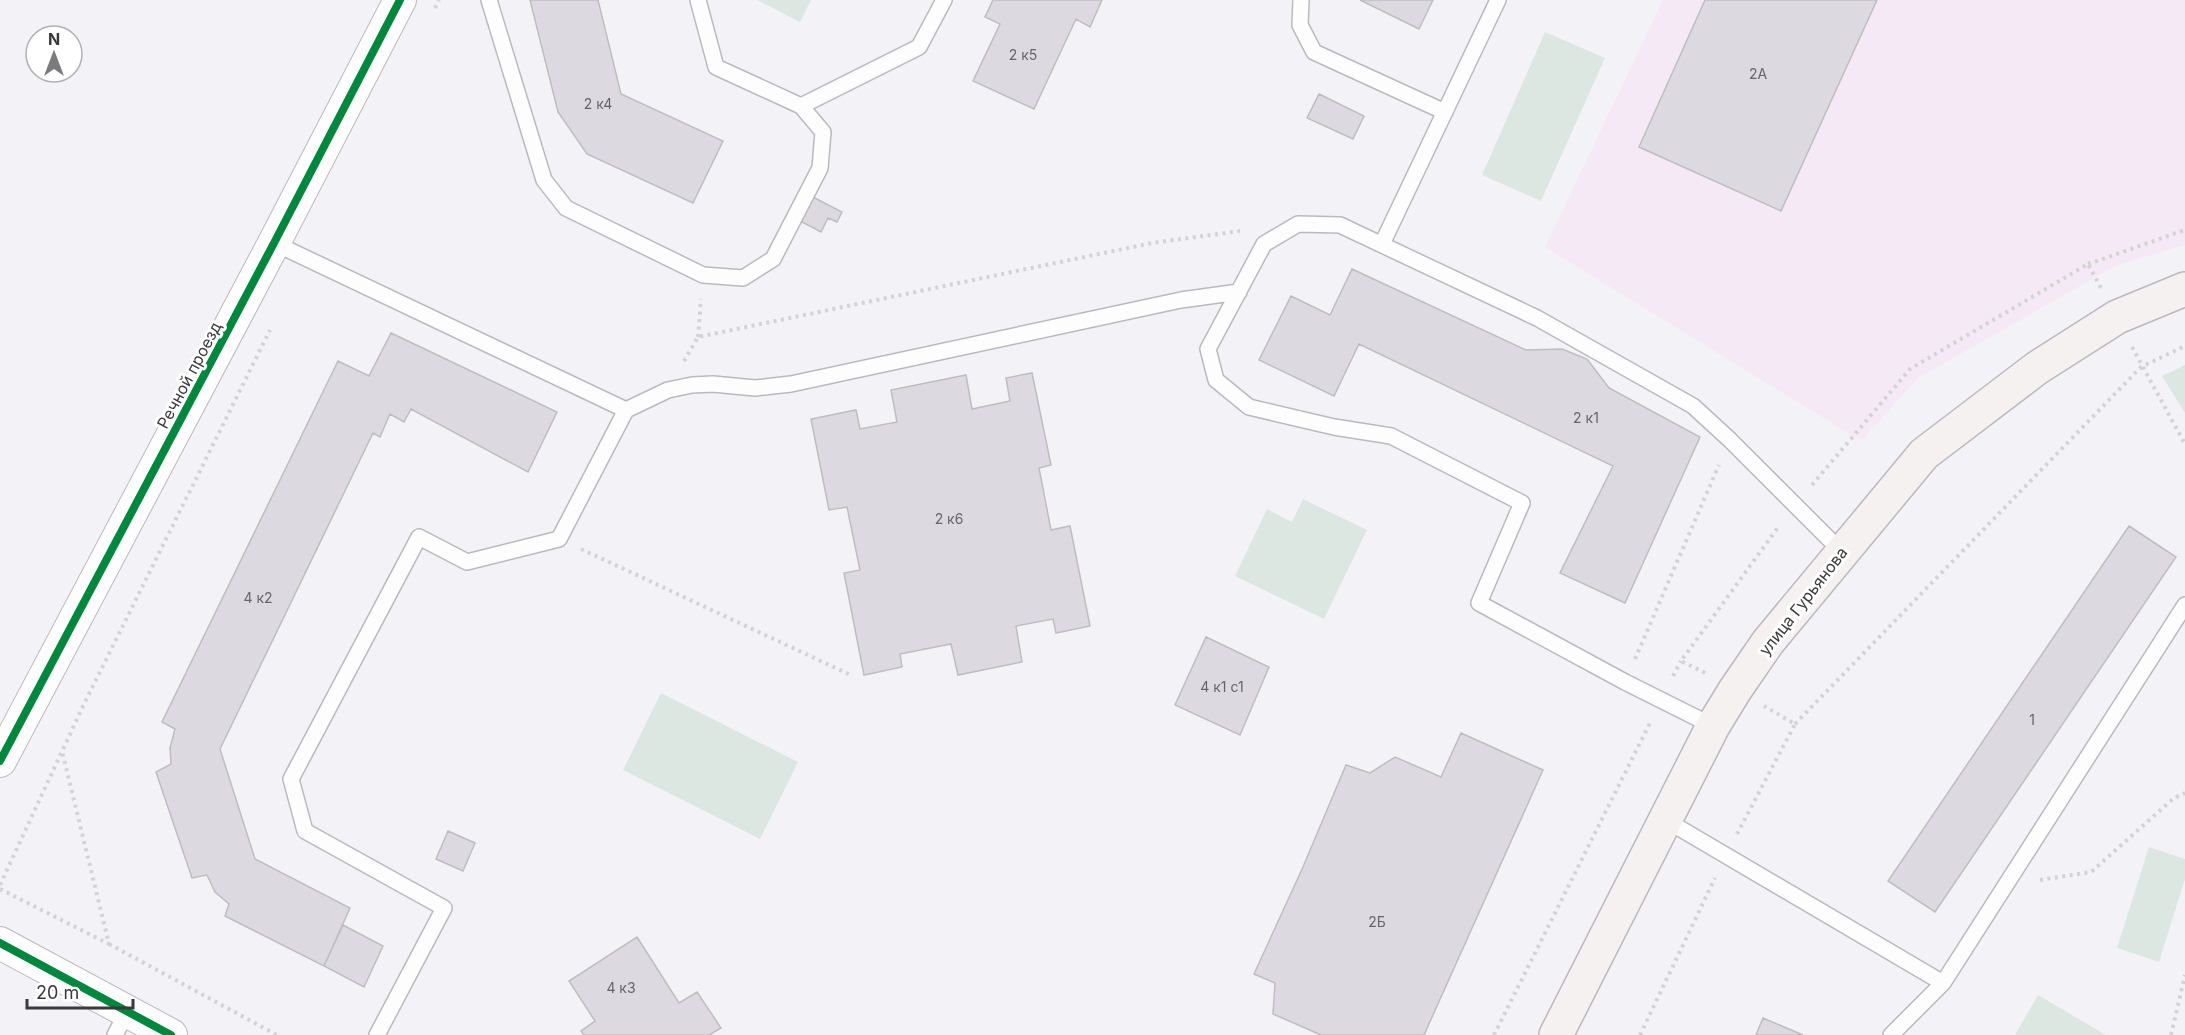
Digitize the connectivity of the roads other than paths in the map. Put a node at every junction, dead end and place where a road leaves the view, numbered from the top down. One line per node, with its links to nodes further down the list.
1 (400, 0): 9 (street, Речной проезд)
2 (489, 0): 7 (lane)
3 (698, 0): 7 (lane)
4 (944, 0): 7 (lane)
5 (1301, 0): 8 (lane)
6 (1498, 0): 8 (lane)
7 (801, 106)
8 (1445, 112): 10 (lane)
9 (274, 243): 13 (lane); 17 (street, Речной проезд)
10 (1382, 244): 12 (lane); 14 (lane)
11 (2185, 289): 14 (main road, улица Гурьянова)
12 (1239, 292): 13 (lane); 16 (lane)
13 (626, 410): 23 (lane)
14 (1841, 551): 16 (main road, улица Гурьянова)
15 (2185, 605): 20 (lane)
16 (1713, 726): 18 (main road, улица Гурьянова)
17 (0, 761)
18 (1664, 819): 20 (lane); 24 (main road, улица Гурьянова)
19 (0, 943): 21 (street)
20 (1944, 983): 25 (lane)
21 (121, 1023): 22 (street)
22 (171, 1035)
23 (377, 1035)
24 (1556, 1035)
25 (1891, 1035)

